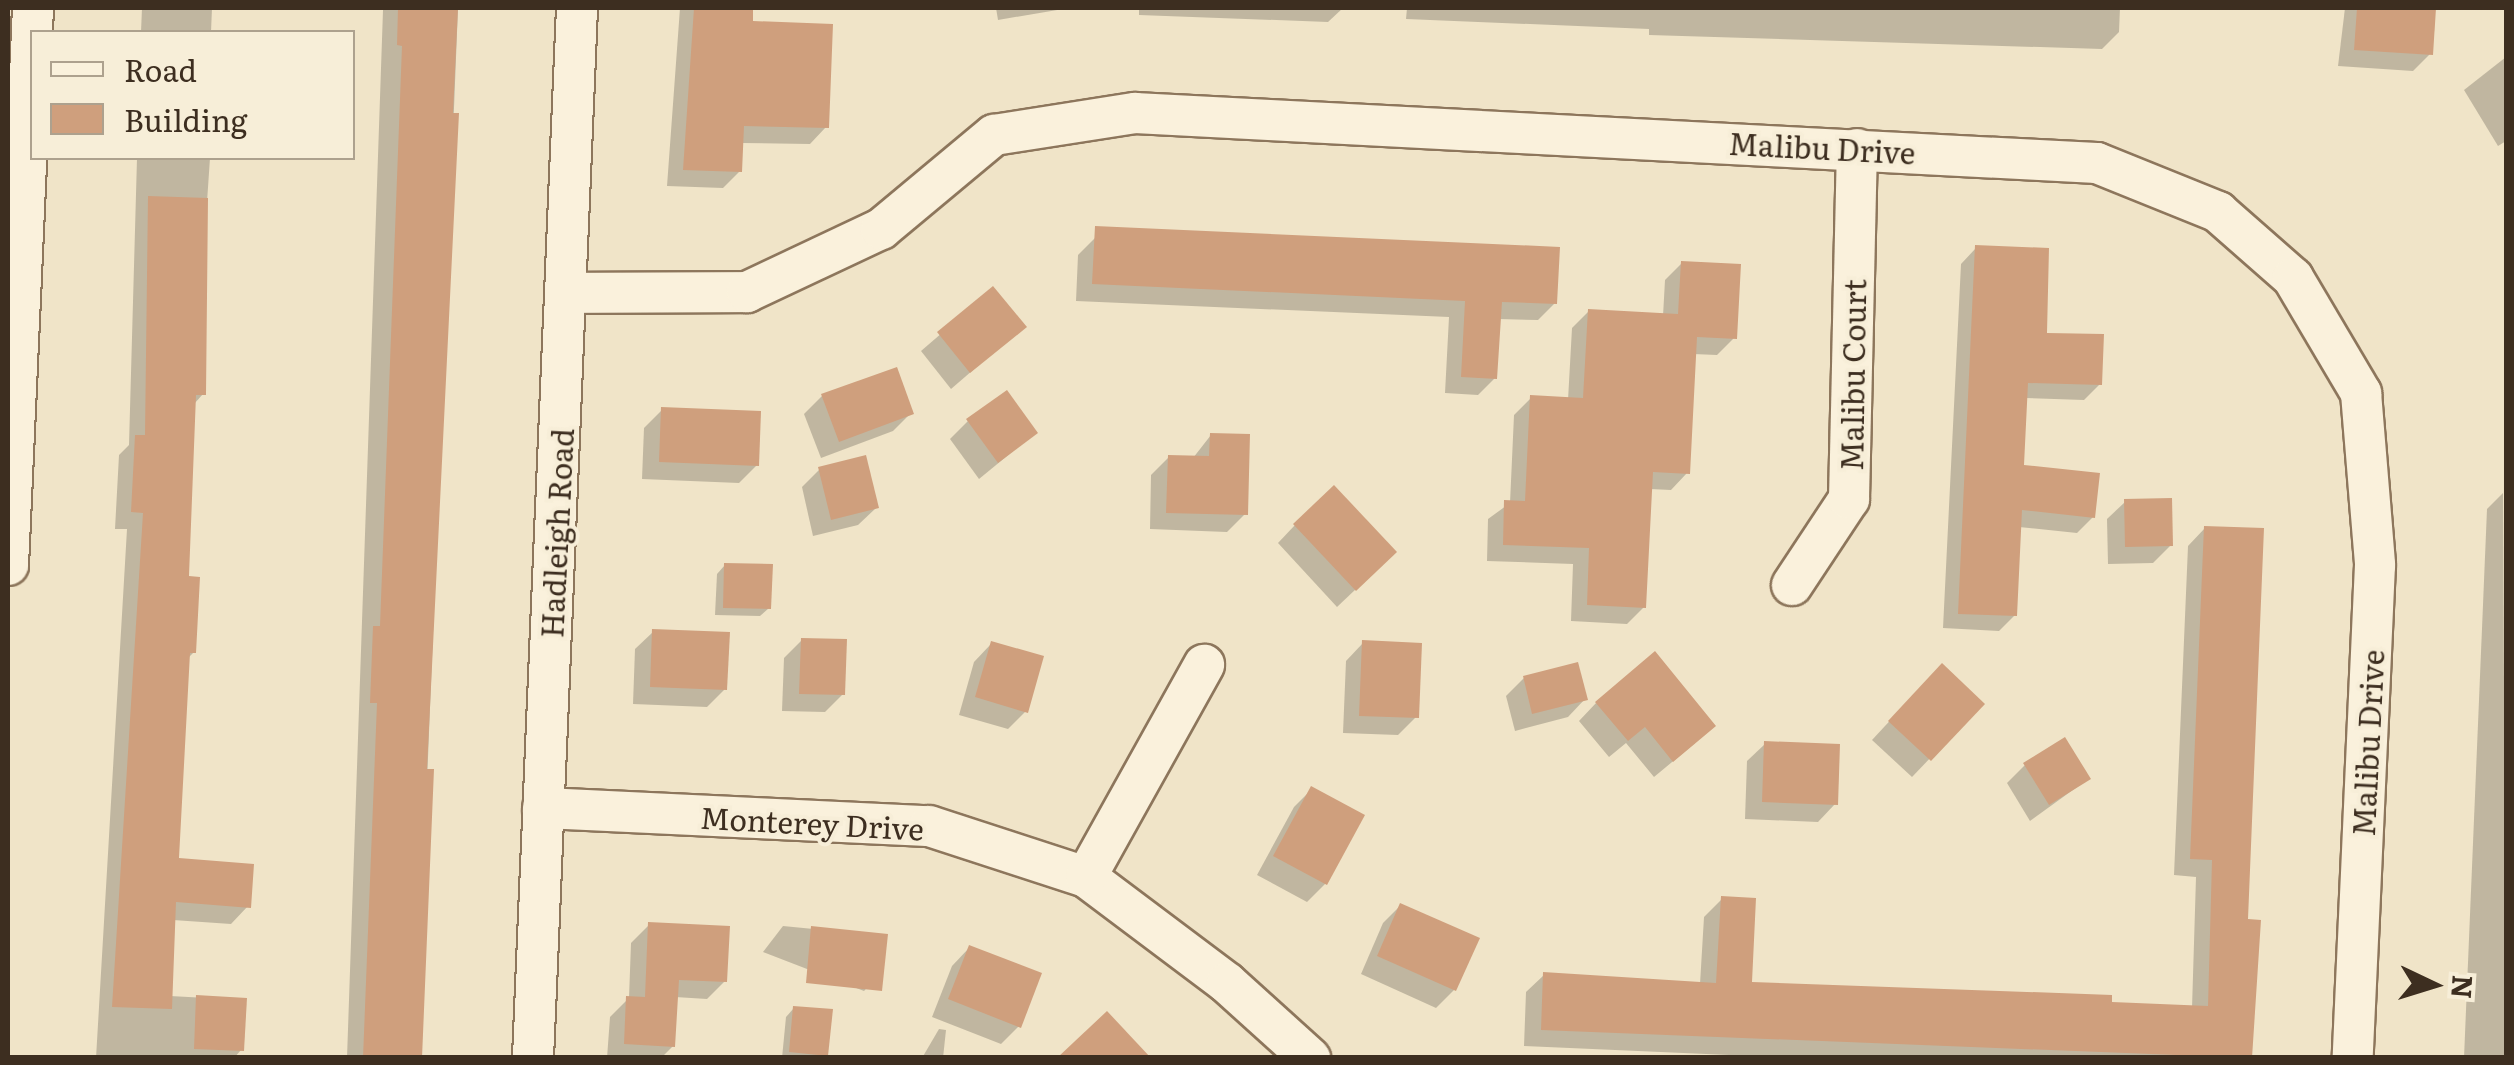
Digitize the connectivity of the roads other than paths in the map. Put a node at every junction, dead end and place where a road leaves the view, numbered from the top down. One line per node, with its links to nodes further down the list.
1 (32, 8): 3 (street)
2 (577, 8): 5 (street, Hadleigh Road)
3 (18, 72): 6 (street)
4 (1857, 148): 5 (street, Malibu Drive); 7 (street, Malibu Court); 13 (street, Malibu Drive)
5 (568, 294): 9 (street, Hadleigh Road)
6 (8, 566)
7 (1792, 585)
8 (1204, 666): 10 (street)
9 (544, 808): 10 (street, Monterey Drive); 11 (street, Hadleigh Road)
10 (1086, 878): 12 (street, Monterey Drive)
11 (533, 1058)
12 (1310, 1058)
13 (2353, 1058)

